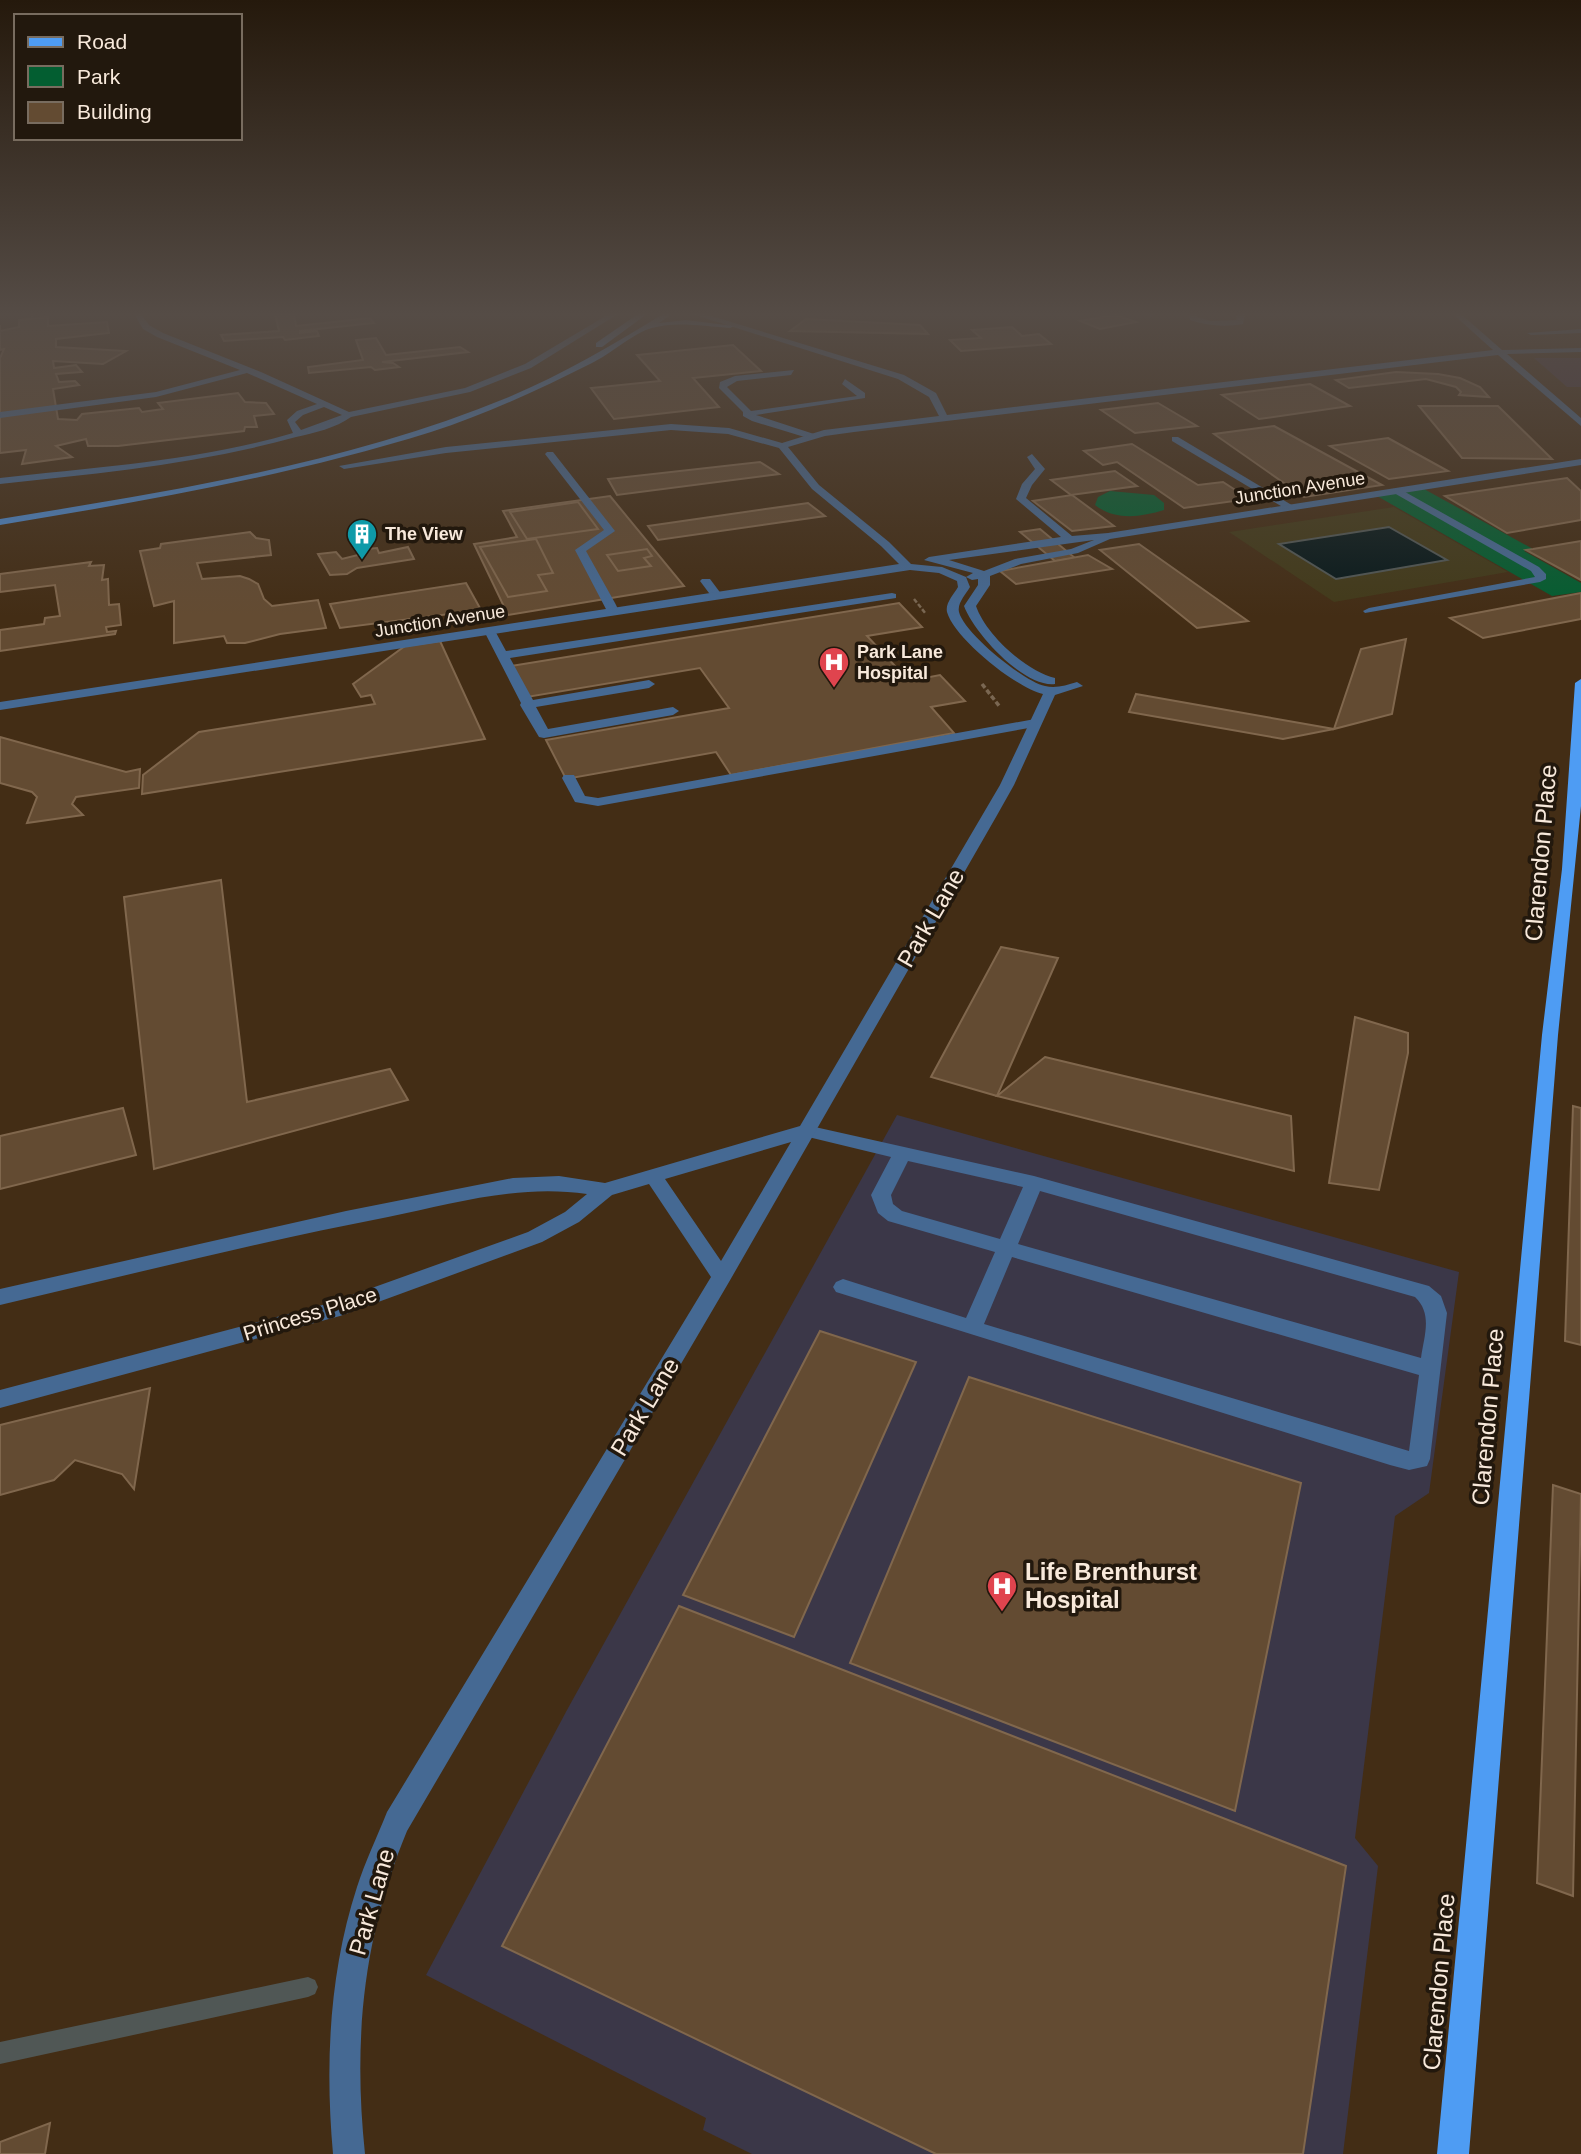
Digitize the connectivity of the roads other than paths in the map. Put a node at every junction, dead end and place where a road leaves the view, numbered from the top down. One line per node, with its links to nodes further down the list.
1 (298, 415): 9 (street)
2 (348, 415): 9 (street)
3 (447, 415): 20 (main road)
4 (472, 415): 21 (main road)
5 (747, 415): 10 (street)
6 (942, 415): 8 (street)
7 (973, 415): 8 (street)
8 (944, 418): 10 (street)
9 (299, 434): 17 (street)
10 (811, 436): 12 (street)
11 (1175, 439): 19 (street)
12 (782, 446): 16 (street); 25 (street)
13 (551, 454): 31 (street)
14 (1032, 457): 23 (street)
15 (1581, 462): 18 (street, Junction Avenue)
16 (344, 466)
17 (0, 481)
18 (1398, 491): 19 (street, Junction Avenue); 32 (street)
19 (1290, 507): 22 (street, Junction Avenue)
20 (0, 513)
21 (0, 522)
22 (1108, 536): 23 (street, Junction Avenue); 26 (street, Junction Avenue)
23 (1070, 539): 24 (street, Junction Avenue)
24 (929, 560): 25 (street); 26 (street)
25 (905, 565): 27 (street); 29 (street, Junction Avenue)
26 (984, 575): 27 (street, Junction Avenue); 37 (street)
27 (962, 579): 37 (street)
28 (706, 581): 29 (street)
29 (716, 595): 31 (street, Junction Avenue)
30 (892, 596): 34 (street)
31 (613, 611): 33 (street, Junction Avenue)
32 (1369, 611)
33 (490, 631): 34 (street); 39 (street, Junction Avenue)
34 (504, 655): 38 (street)
35 (649, 684): 38 (street)
36 (1580, 685): 56 (main road, Clarendon Place)
37 (1049, 692): 41 (street, Park Lane)
38 (526, 705): 40 (street)
39 (0, 706)
40 (673, 711)
41 (1035, 723): 42 (street); 43 (street, Park Lane)
42 (569, 778)
43 (806, 1131): 44 (street); 45 (street, Princess Place); 49 (street, Park Lane)
44 (903, 1151): 46 (street); 48 (street)
45 (653, 1176): 47 (street, Princess Place); 49 (street)
46 (1034, 1182): 48 (street); 53 (street)
47 (605, 1190): 51 (street, Princess Place); 54 (street, Princess Place)
48 (1006, 1248): 52 (street); 53 (street)
49 (723, 1277): 55 (street, Park Lane)
50 (843, 1287): 52 (street)
51 (0, 1297)
52 (972, 1328): 53 (street)
53 (1429, 1368)
54 (0, 1399)
55 (349, 2154)
56 (1453, 2154)

